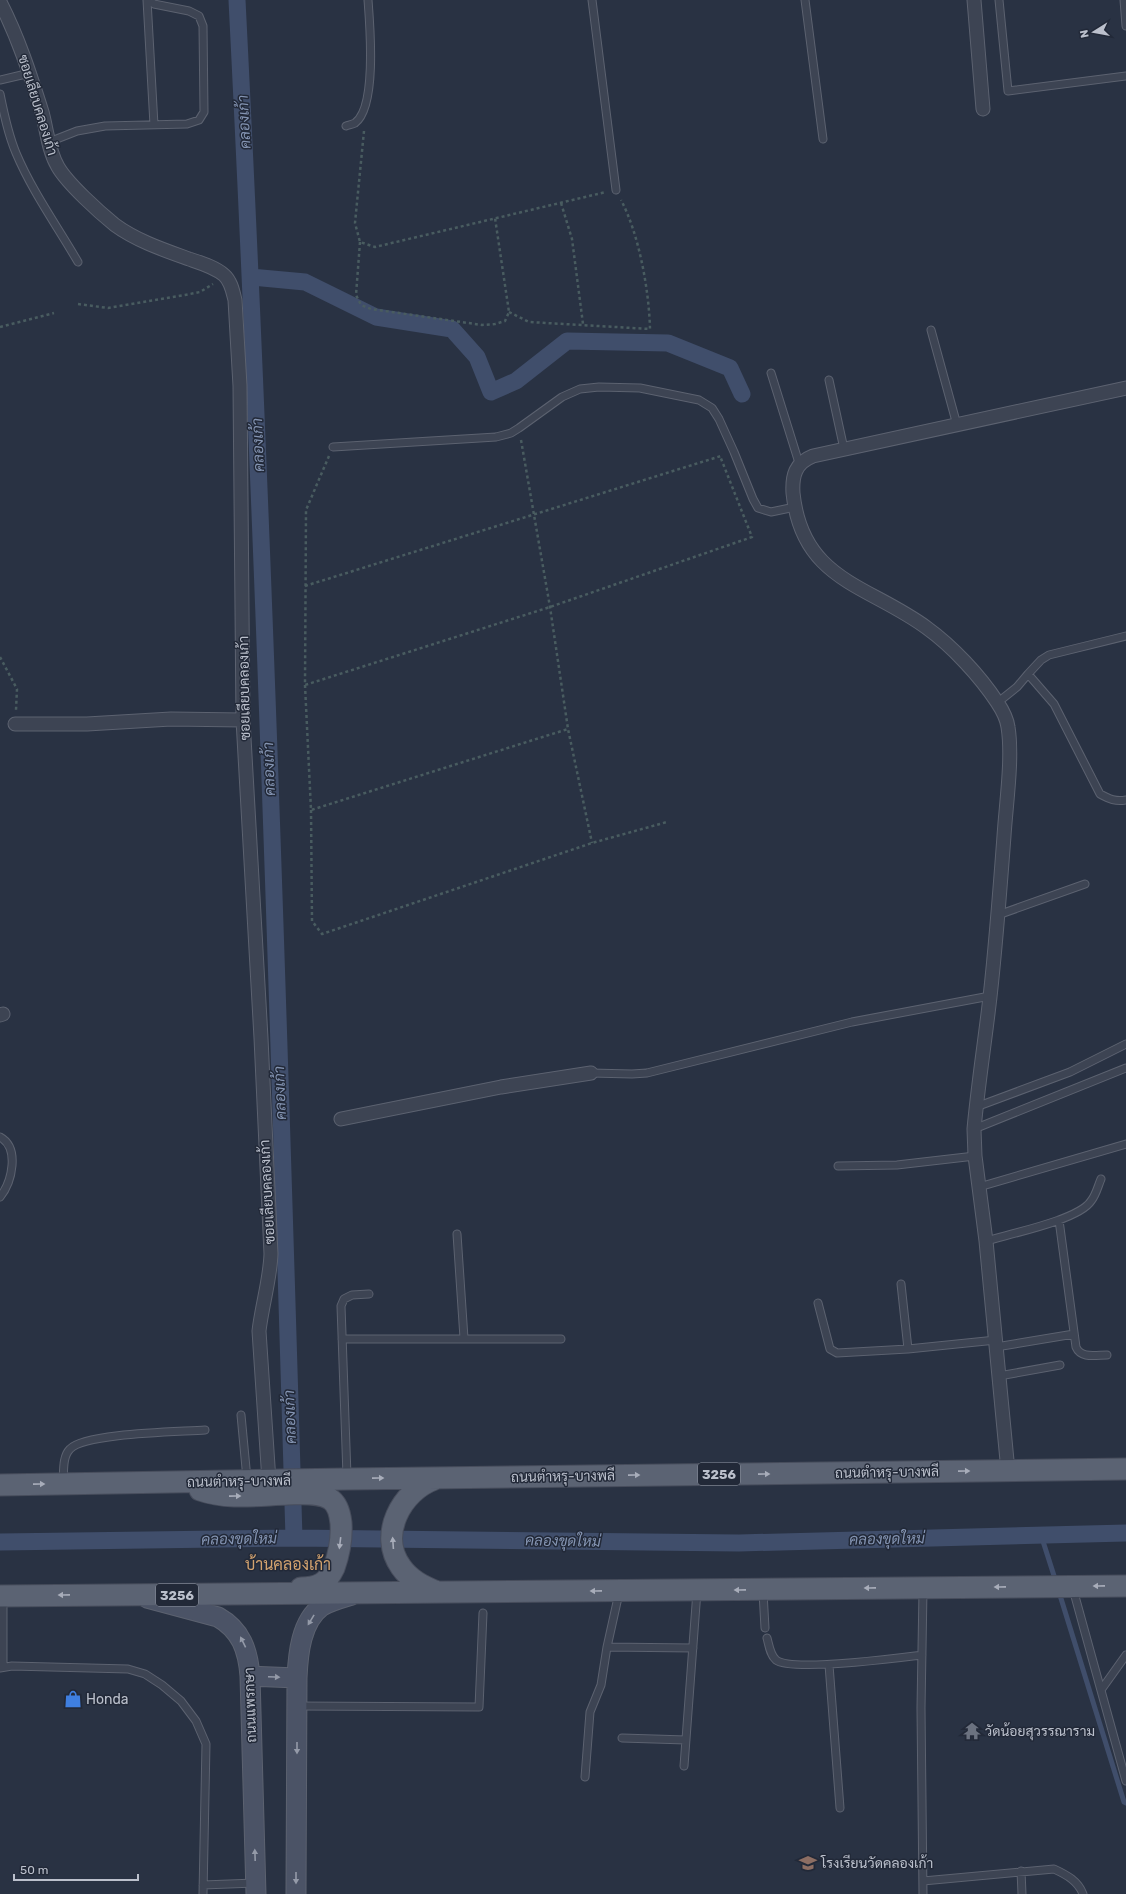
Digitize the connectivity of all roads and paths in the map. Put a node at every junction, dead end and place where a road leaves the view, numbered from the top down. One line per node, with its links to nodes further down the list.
1 (148, 0): 15 (lane); 15 (lane)
2 (368, 0): 16 (lane)
3 (592, 0): 20 (lane)
4 (805, 0): 18 (lane)
5 (974, 0): 14 (street)
6 (998, 0): 11 (lane)
7 (1124, 0): 9 (lane)
8 (0, 2): 10 (street, ซอยเลียบคลองเก้า)
9 (1126, 26)
10 (30, 73): 12 (lane); 19 (street, ซอยเลียบคลองเก้า)
11 (1126, 76)
12 (0, 80)
13 (0, 94): 24 (lane)
14 (983, 109)
15 (154, 125): 19 (lane)
16 (346, 126)
17 (365, 126): 23 (path)
18 (823, 139)
19 (48, 142): 25 (street, ซอยเลียบคลองเก้า)
20 (616, 190): 21 (path); 29 (path)
21 (561, 203): 22 (path); 29 (path)
22 (495, 218): 23 (path); 27 (path)
23 (360, 242): 27 (path)
24 (78, 262)
25 (225, 276): 26 (path); 51 (street, ซอยเลียบคลองเก้า)
26 (78, 304)
27 (509, 312): 29 (path)
28 (54, 313): 30 (path)
29 (583, 324)
30 (0, 327)
31 (931, 330): 35 (lane)
32 (771, 373): 41 (lane)
33 (829, 380): 38 (lane)
34 (1126, 388): 35 (street)
35 (957, 425): 38 (street)
36 (519, 428): 37 (lane); 39 (lane); 43 (path)
37 (333, 448): 44 (path)
38 (844, 449): 41 (street)
39 (734, 452): 40 (path); 42 (lane)
40 (720, 456): 43 (path); 45 (path)
41 (800, 463): 42 (street)
42 (795, 507): 50 (street)
43 (534, 514): 44 (path); 45 (path)
44 (305, 586): 49 (path)
45 (550, 607): 49 (path); 53 (path)
46 (1126, 636): 48 (lane)
47 (0, 657): 52 (path)
48 (1028, 674): 50 (lane); 54 (lane)
49 (305, 684): 55 (path)
50 (997, 703): 59 (street)
51 (243, 720): 52 (street); 99 (street, ซอยเลียบคลองเก้า)
52 (15, 724)
53 (568, 729): 55 (path); 57 (path)
54 (1126, 800)
55 (311, 810): 57 (path)
56 (667, 822): 57 (path)
57 (592, 843)
58 (1085, 884): 59 (lane)
59 (998, 915): 60 (street)
60 (990, 996): 63 (lane); 64 (street)
61 (1126, 1044): 64 (lane)
62 (1126, 1068): 66 (lane)
63 (592, 1073): 65 (street)
64 (976, 1107): 66 (street)
65 (341, 1119)
66 (974, 1129): 69 (street)
67 (0, 1137): 73 (lane)
68 (1126, 1144): 72 (lane)
69 (975, 1156): 70 (lane); 72 (street)
70 (838, 1166)
71 (1101, 1179): 74 (lane)
72 (979, 1187): 76 (street)
73 (0, 1197)
74 (1060, 1220): 76 (lane); 80 (lane)
75 (457, 1234): 81 (lane)
76 (986, 1241): 84 (street)
77 (901, 1284): 85 (lane)
78 (369, 1294): 82 (lane)
79 (818, 1303): 85 (lane)
80 (1074, 1334): 84 (lane); 86 (lane)
81 (464, 1338): 82 (lane); 83 (lane)
82 (342, 1339): 94 (lane)
83 (561, 1339)
84 (996, 1344): 85 (lane); 88 (street)
85 (908, 1349)
86 (1107, 1355)
87 (1060, 1365): 88 (lane)
88 (999, 1376): 92 (street)
89 (241, 1415): 95 (lane)
90 (205, 1430): 97 (lane)
91 (1126, 1469): 92 (main road, ถนนตำหรุ-บางพลี / 3256)
92 (1008, 1471): 93 (main road, ถนนตำหรุ-บางพลี / 3256, one-way to 92)
93 (437, 1478): 94 (main road, ถนนตำหรุ-บางพลี / 3256, one-way to 93); 107 (main road, one-way to 93)
94 (347, 1479): 100 (main road, ถนนตำหรุ-บางพลี / 3256)
95 (247, 1481): 96 (main road, ถนนตำหรุ-บางพลี / 3256); 99 (main road, ถนนตำหรุ-บางพลี / 3256)
96 (184, 1482): 97 (main road, ถนนตำหรุ-บางพลี / 3256); 99 (main road, one-way to 99)
97 (63, 1484): 98 (main road, ถนนตำหรุ-บางพลี / 3256, one-way to 97)
98 (0, 1485)
99 (274, 1485): 100 (main road, ถนนตำหรุ-บางพลี / 3256)
100 (312, 1487): 109 (main road, one-way to 109)
101 (1126, 1586): 102 (main road, 3256, one-way to 102)
102 (1072, 1587): 103 (main road, 3256, one-way to 103); 123 (lane)
103 (923, 1588): 105 (main road, 3256, one-way to 105); 117 (lane)
104 (697, 1590): 105 (main road, 3256, one-way to 104); 106 (main road, 3256); 116 (lane)
105 (763, 1590): 113 (lane)
106 (619, 1591): 107 (main road, 3256, one-way to 107); 115 (lane)
107 (440, 1593): 108 (main road, 3256)
108 (355, 1594): 110 (main road, 3256); 122 (main road, one-way to 122)
109 (91, 1595): 110 (main road, 3256); 111 (main road, 3256, one-way to 111)
110 (132, 1595): 121 (main road, ถนนแพรกษา, one-way to 110)
111 (1, 1596): 120 (lane)
112 (483, 1613): 124 (lane)
113 (765, 1628)
114 (767, 1638): 119 (lane)
115 (607, 1647): 116 (lane); 128 (lane)
116 (693, 1648): 126 (lane)
117 (922, 1655): 119 (lane); 132 (lane)
118 (1126, 1655): 123 (lane)
119 (829, 1665): 130 (lane)
120 (2, 1667): 133 (lane)
121 (250, 1676): 122 (main road, one-way to 122); 134 (main road, ถนนแพรกษา, one-way to 121)
122 (297, 1678): 124 (main road)
123 (1101, 1690): 129 (lane)
124 (297, 1706): 136 (main road, one-way to 136)
125 (622, 1738): 126 (lane)
126 (686, 1740): 127 (lane)
127 (684, 1766)
128 (585, 1777)
129 (1126, 1781)
130 (840, 1808)
131 (1021, 1871): 132 (lane); 138 (lane); 139 (lane)
132 (923, 1881): 137 (lane)
133 (204, 1885): 134 (lane); 135 (lane)
134 (256, 1889)
135 (203, 1894)
136 (296, 1894)
137 (923, 1894)
138 (1022, 1894)
139 (1083, 1894)

